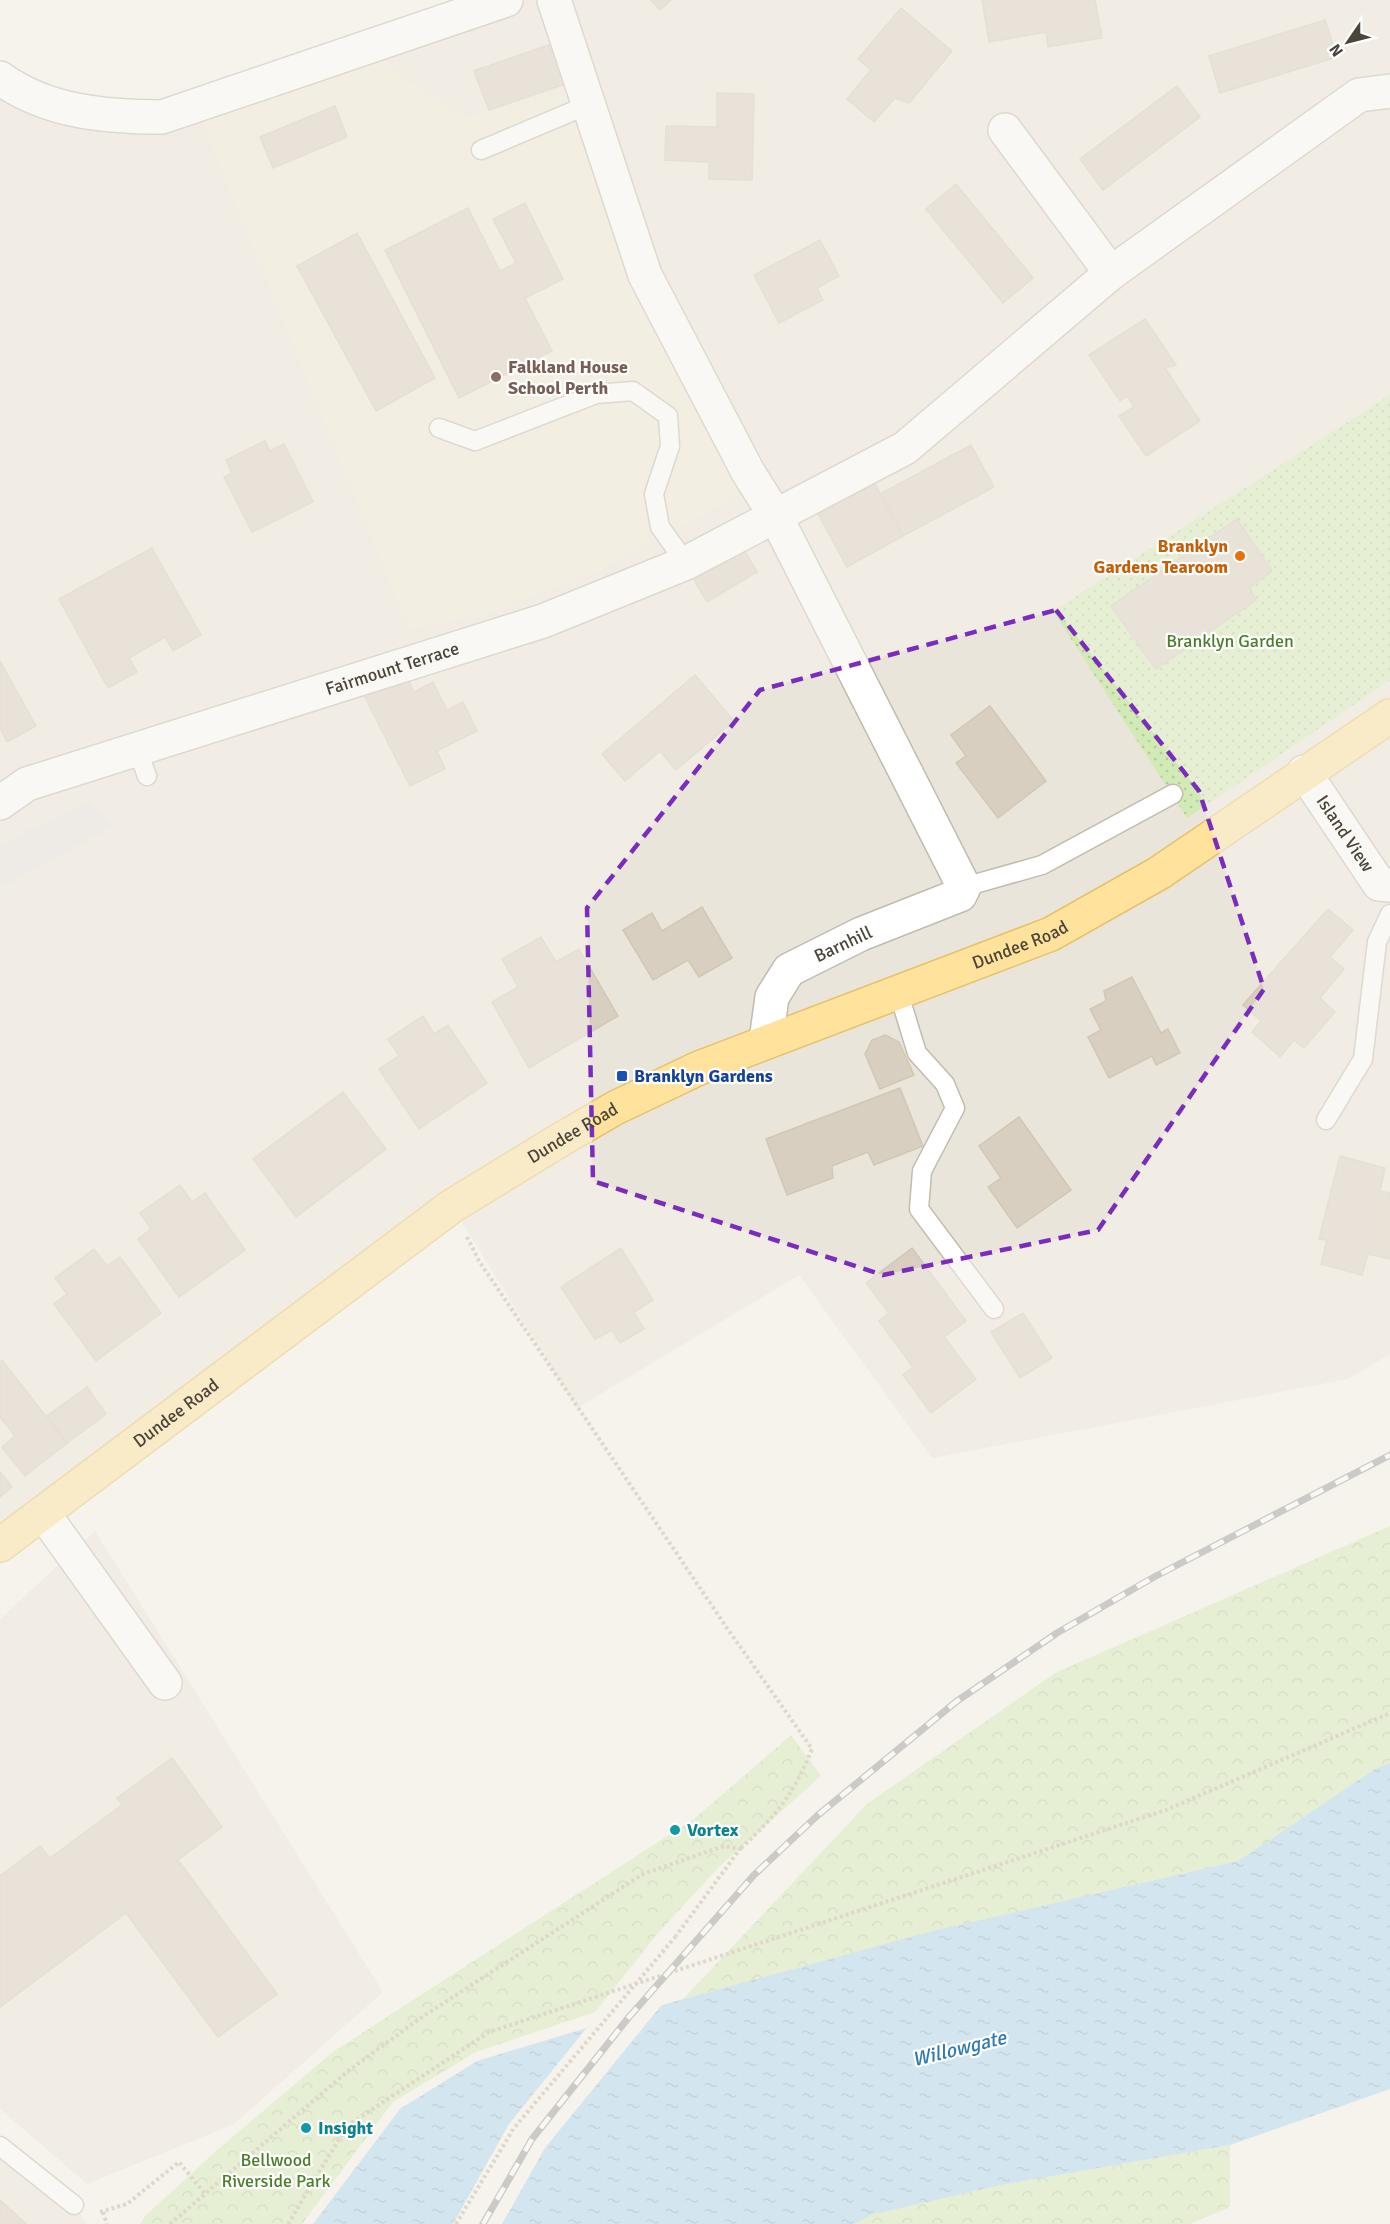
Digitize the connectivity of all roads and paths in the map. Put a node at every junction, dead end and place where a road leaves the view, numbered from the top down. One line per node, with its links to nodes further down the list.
1 (506, 0): 3 (street)
2 (554, 0): 5 (street)
3 (0, 78)
4 (1390, 91): 8 (street, Fairmount Terrace)
5 (590, 104): 7 (lane); 10 (street)
6 (1005, 130): 8 (street)
7 (481, 150)
8 (1111, 273): 10 (street, Fairmount Terrace)
9 (439, 428): 11 (lane)
10 (775, 514): 11 (street, Fairmount Terrace); 17 (street)
11 (686, 563): 15 (street, Fairmount Terrace)
12 (1390, 716): 13 (main road, Dundee Road)
13 (1304, 772): 16 (street, Island View); 19 (main road, Dundee Road)
14 (1173, 794): 17 (lane)
15 (0, 803)
16 (1390, 885)
17 (964, 887): 20 (street, Barnhill)
18 (1390, 914): 21 (lane)
19 (898, 992): 20 (main road, Dundee Road); 23 (lane)
20 (766, 1041): 22 (main road, Dundee Road)
21 (1326, 1120)
22 (452, 1206): 24 (main road, Dundee Road); 28 (path)
23 (994, 1309)
24 (43, 1513): 25 (main road, Dundee Road); 26 (street)
25 (0, 1545)
26 (165, 1683)
27 (1390, 1713): 35 (path)
28 (740, 1849): 30 (path); 36 (path, bridge)
29 (0, 2146): 31 (lane)
30 (205, 2194): 32 (path); 34 (path)
31 (74, 2205): 32 (path)
32 (103, 2212): 33 (path)
33 (107, 2224)
34 (170, 2224)
35 (288, 2224)
36 (456, 2224)

